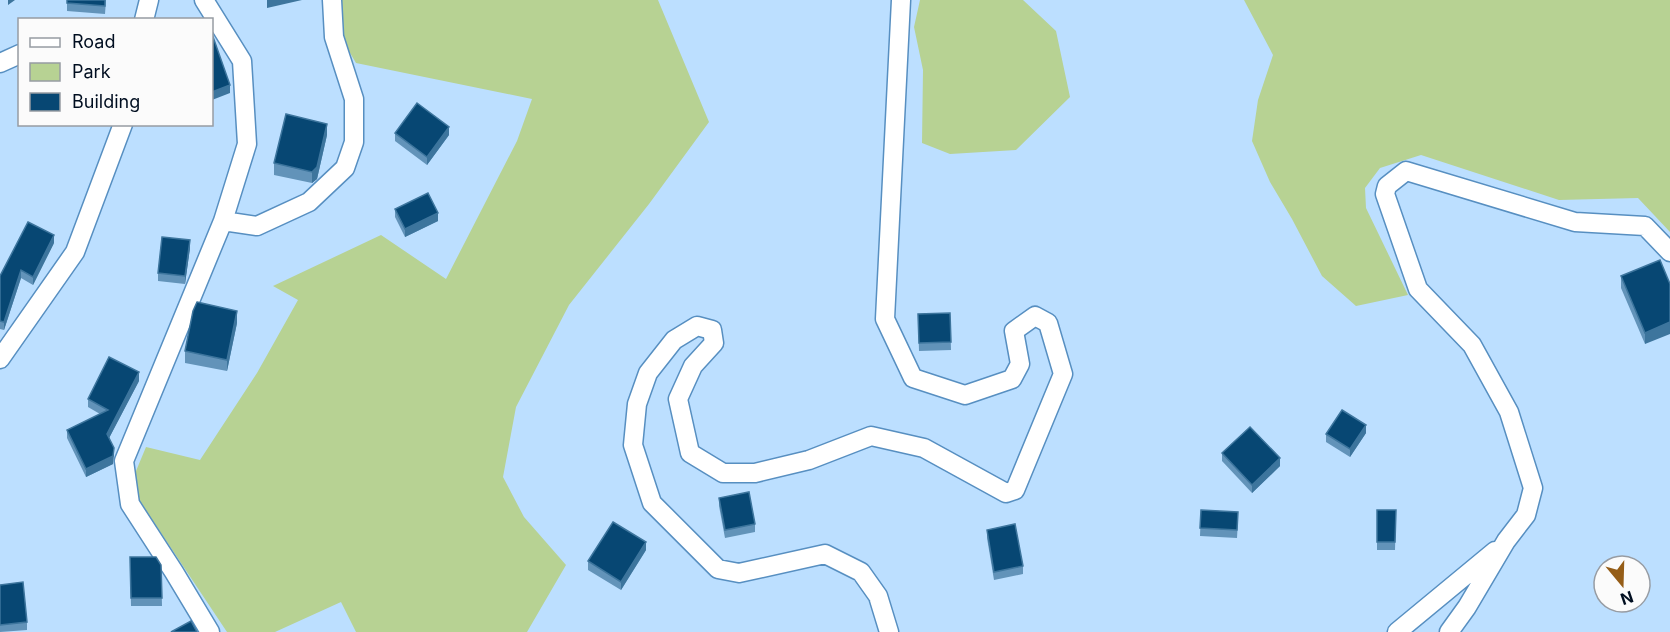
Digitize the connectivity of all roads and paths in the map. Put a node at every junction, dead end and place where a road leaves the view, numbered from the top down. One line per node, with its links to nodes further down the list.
1 (149, 0): 5 (street)
2 (204, 0): 9 (street)
3 (332, 0): 9 (street)
4 (901, 0): 14 (street)
5 (144, 18)
6 (18, 55): 7 (street)
7 (0, 63)
8 (122, 126): 11 (street)
9 (223, 221): 13 (street)
10 (1670, 252): 12 (street)
11 (0, 359)
12 (1506, 541): 15 (street); 16 (street)
13 (210, 632)
14 (889, 632)
15 (1397, 632)
16 (1449, 632)

